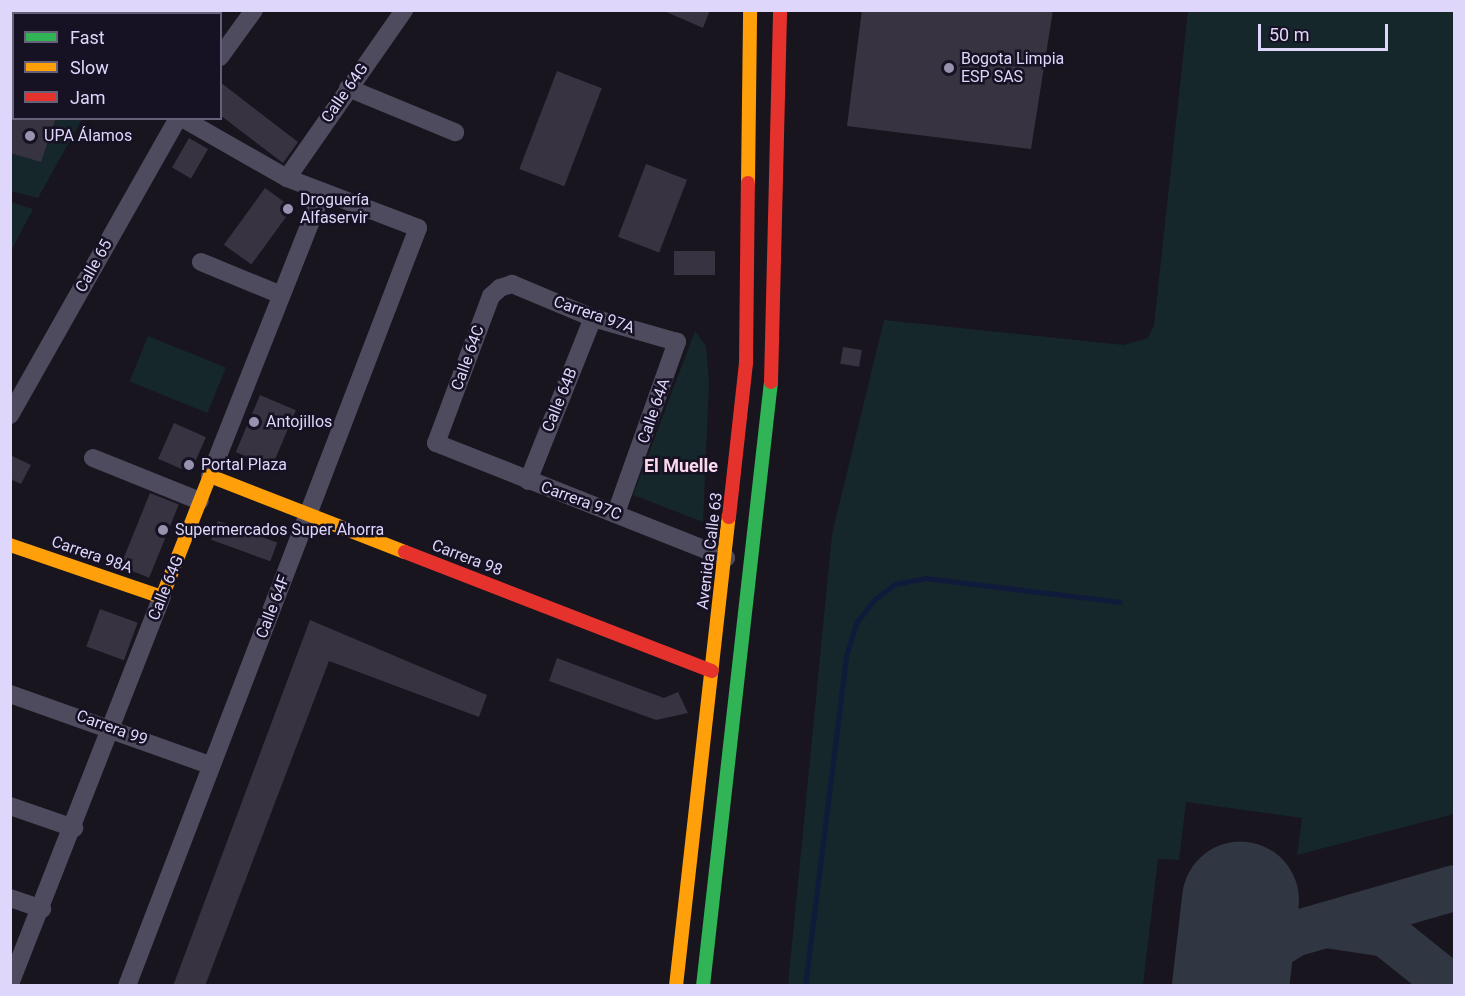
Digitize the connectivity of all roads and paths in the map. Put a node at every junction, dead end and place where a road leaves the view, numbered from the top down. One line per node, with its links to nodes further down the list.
1 (254, 10): 5 (street)
2 (404, 10): 6 (street, Calle 64G)
3 (750, 10): 26 (main road, Avenida Calle 63)
4 (780, 10): 39 (main road)
5 (222, 54)
6 (348, 88): 9 (street); 10 (street, Calle 64G)
7 (179, 120): 17 (street, Calle 65)
8 (184, 120): 10 (street)
9 (455, 132)
10 (287, 178): 11 (street)
11 (322, 193): 14 (street, Calle 64G); 24 (street, Calle 64F)
12 (201, 262): 14 (street)
13 (512, 284): 15 (street, Carrera 97A); 18 (street, Calle 64C)
14 (281, 296): 20 (street, Calle 64G)
15 (593, 318): 16 (street, Carrera 97A); 21 (street, Calle 64B)
16 (677, 342): 23 (street, Calle 64A)
17 (10, 415)
18 (436, 443): 21 (street, Carrera 97C)
19 (93, 458): 22 (street)
20 (210, 476): 22 (main road, Calle 64G); 24 (main road, Carrera 98)
21 (528, 481): 23 (street, Carrera 97C)
22 (200, 501): 27 (main road, Calle 64G)
23 (616, 513): 26 (street, Carrera 97C)
24 (307, 516): 28 (main road, Carrera 98); 31 (street, Calle 64F)
25 (10, 545): 27 (main road, Carrera 98A)
26 (726, 558): 28 (main road, Avenida Calle 63)
27 (162, 597): 30 (street, Calle 64G)
28 (712, 671): 38 (main road, Avenida Calle 63)
29 (10, 694): 30 (street, Carrera 99)
30 (111, 726): 31 (street, Carrera 99); 33 (street, Calle 64G)
31 (212, 766): 37 (street, Calle 64F)
32 (10, 806): 33 (street)
33 (74, 828): 35 (street, Calle 64G)
34 (10, 898): 35 (street)
35 (42, 909): 36 (street, Calle 64G)
36 (10, 984)
37 (127, 986)
38 (676, 986)
39 (703, 986)

